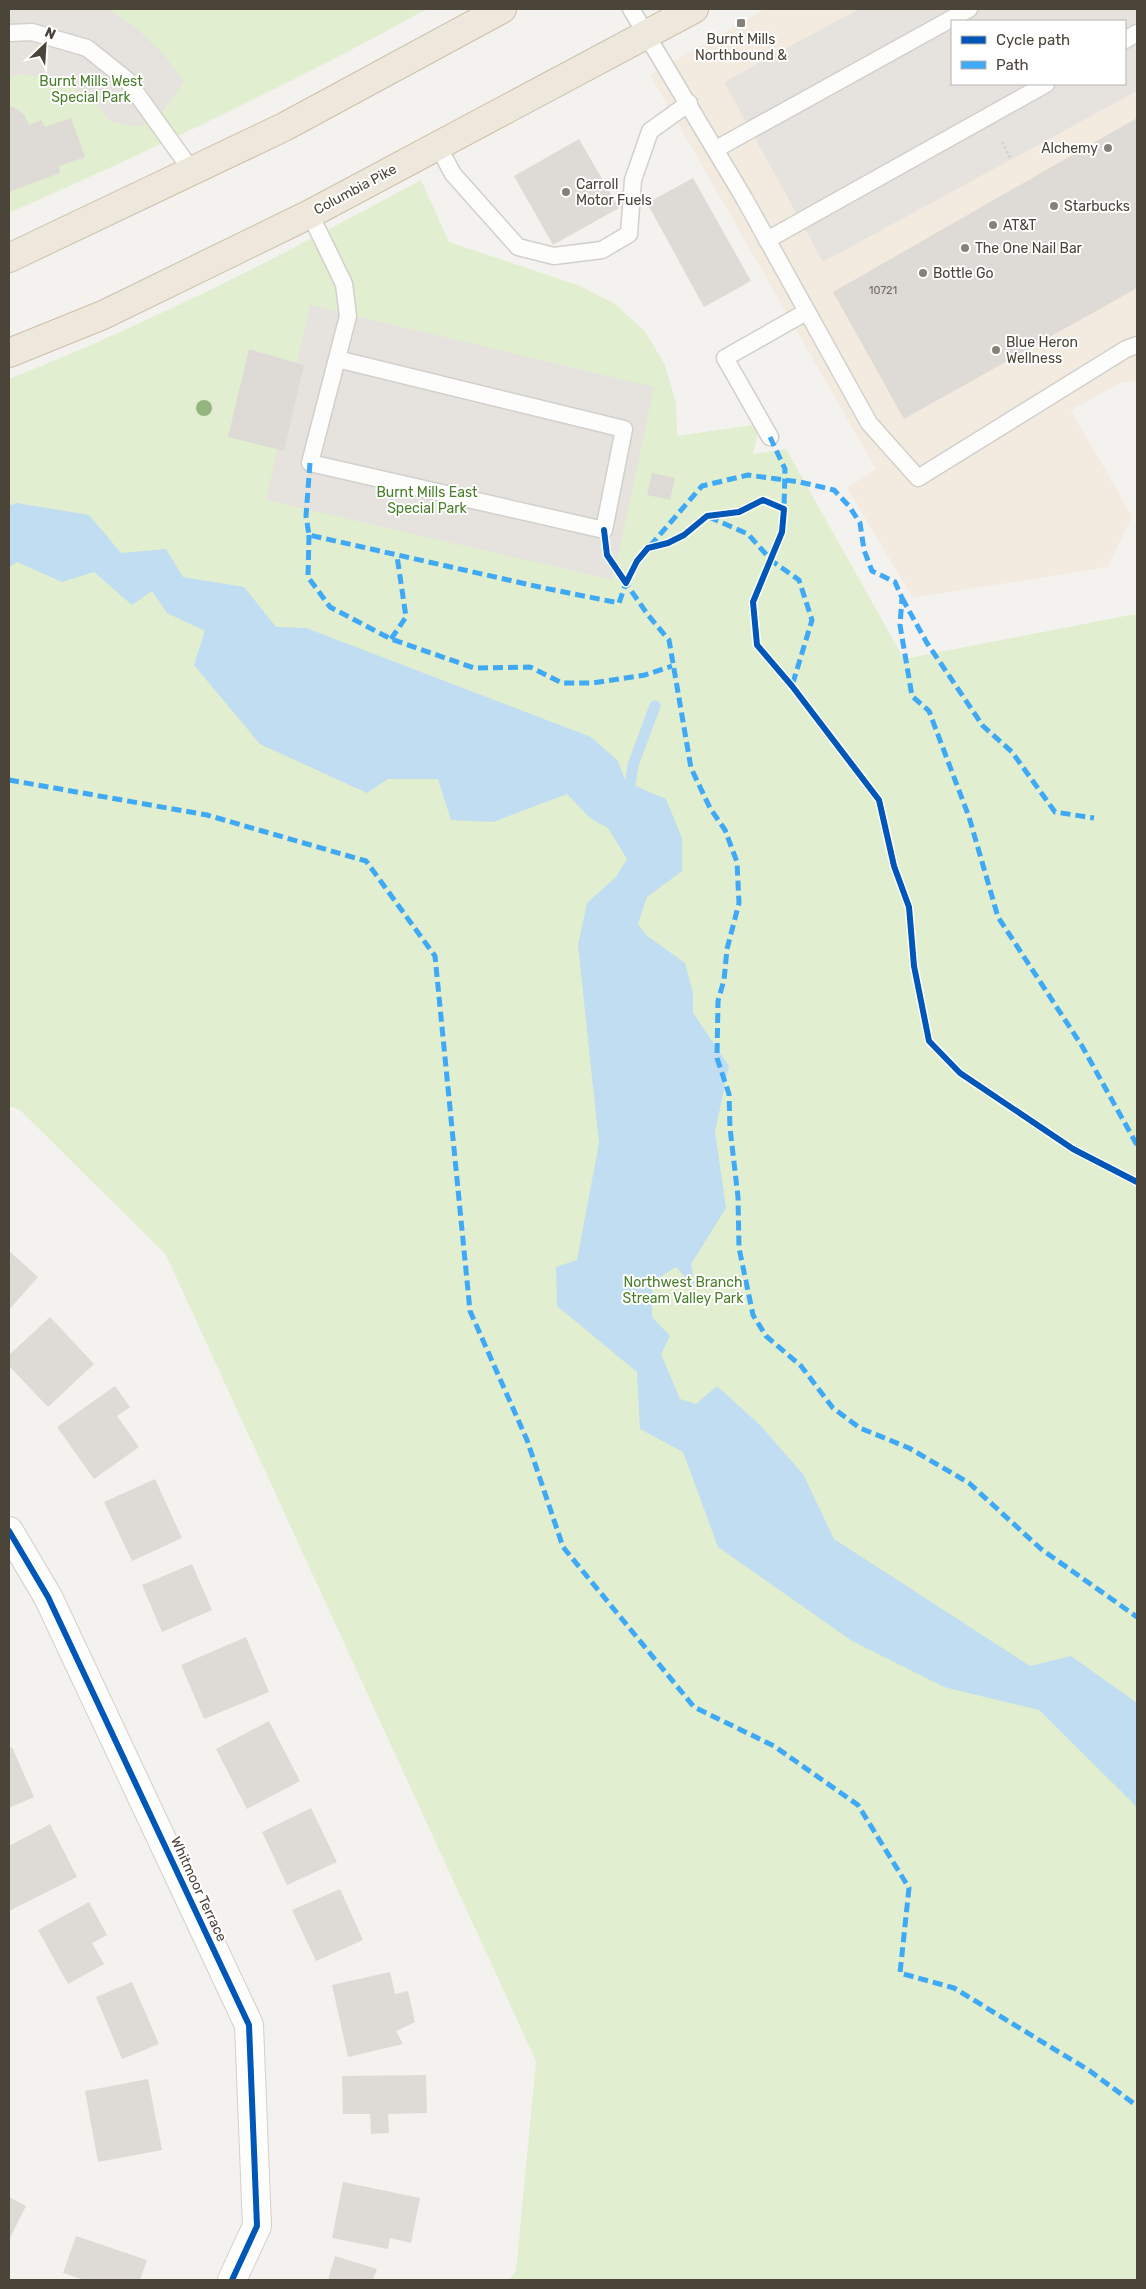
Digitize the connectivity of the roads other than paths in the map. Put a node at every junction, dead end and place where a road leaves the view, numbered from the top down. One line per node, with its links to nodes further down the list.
1 (502, 9): 13 (highway)
2 (631, 9): 7 (lane)
3 (694, 9): 7 (highway, Columbia Pike)
4 (969, 9): 12 (lane)
5 (9, 33): 13 (lane)
6 (1137, 33): 8 (lane)
7 (647, 34): 10 (lane); 11 (highway, Columbia Pike)
8 (1126, 39)
9 (1044, 85): 15 (lane)
10 (688, 103): 11 (lane); 12 (lane)
11 (438, 146): 14 (highway, Columbia Pike)
12 (716, 150): 15 (lane)
13 (192, 171): 16 (highway)
14 (310, 214): 19 (highway, Columbia Pike); 20 (lane)
15 (767, 240): 17 (lane)
16 (9, 258)
17 (806, 312): 18 (lane); 21 (lane)
18 (1137, 345)
19 (9, 353)
20 (337, 359): 20 (lane)
21 (770, 437)
22 (9, 1531): 23 (street, Whitmoor Terrace)
23 (232, 2280)

